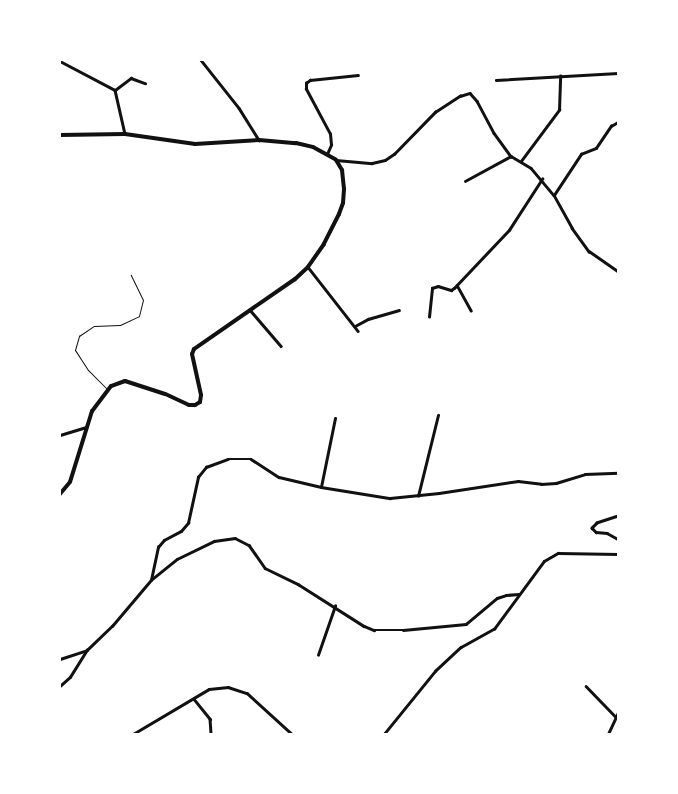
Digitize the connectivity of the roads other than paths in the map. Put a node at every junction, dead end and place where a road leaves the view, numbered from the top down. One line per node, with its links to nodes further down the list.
1 (201, 60): 12 (street)
2 (60, 61): 8 (street)
3 (618, 73): 5 (street)
4 (358, 74): 13 (street)
5 (560, 76): 6 (street); 16 (street)
6 (496, 80)
7 (145, 84): 8 (street)
8 (115, 90): 10 (street)
9 (618, 122): 19 (street)
10 (125, 134): 11 (main road); 12 (main road)
11 (60, 135)
12 (259, 140): 13 (main road)
13 (327, 154): 15 (main road)
14 (511, 156): 15 (street); 16 (street); 18 (street)
15 (336, 160): 20 (main road)
16 (522, 162): 17 (street)
17 (542, 179): 19 (street); 23 (street)
18 (465, 181)
19 (554, 195): 21 (street)
20 (308, 268): 26 (main road); 28 (street)
21 (618, 271)
22 (131, 275): 31 (lane)
23 (457, 285): 25 (street); 27 (street)
24 (399, 310): 28 (street)
25 (471, 310)
26 (251, 311): 30 (street); 31 (main road)
27 (430, 317)
28 (355, 326): 29 (street)
29 (358, 331)
30 (281, 346)
31 (107, 390): 34 (main road)
32 (438, 415): 39 (street)
33 (335, 418): 37 (street)
34 (88, 426): 35 (street); 38 (main road)
35 (60, 435)
36 (618, 473): 39 (street)
37 (321, 487): 39 (street); 43 (street)
38 (60, 494)
39 (418, 496)
40 (618, 516): 41 (street)
41 (618, 539)
42 (618, 554): 44 (street)
43 (151, 580): 45 (street); 46 (street)
44 (519, 594): 45 (street); 57 (street)
45 (335, 606): 47 (street)
46 (87, 650): 48 (street); 49 (street)
47 (318, 655)
48 (60, 659)
49 (60, 686)
50 (586, 686): 53 (street)
51 (194, 698): 54 (street); 55 (street); 56 (street)
52 (618, 713): 53 (street)
53 (614, 716): 58 (street)
54 (133, 734)
55 (211, 734)
56 (292, 734)
57 (384, 734)
58 (608, 734)

